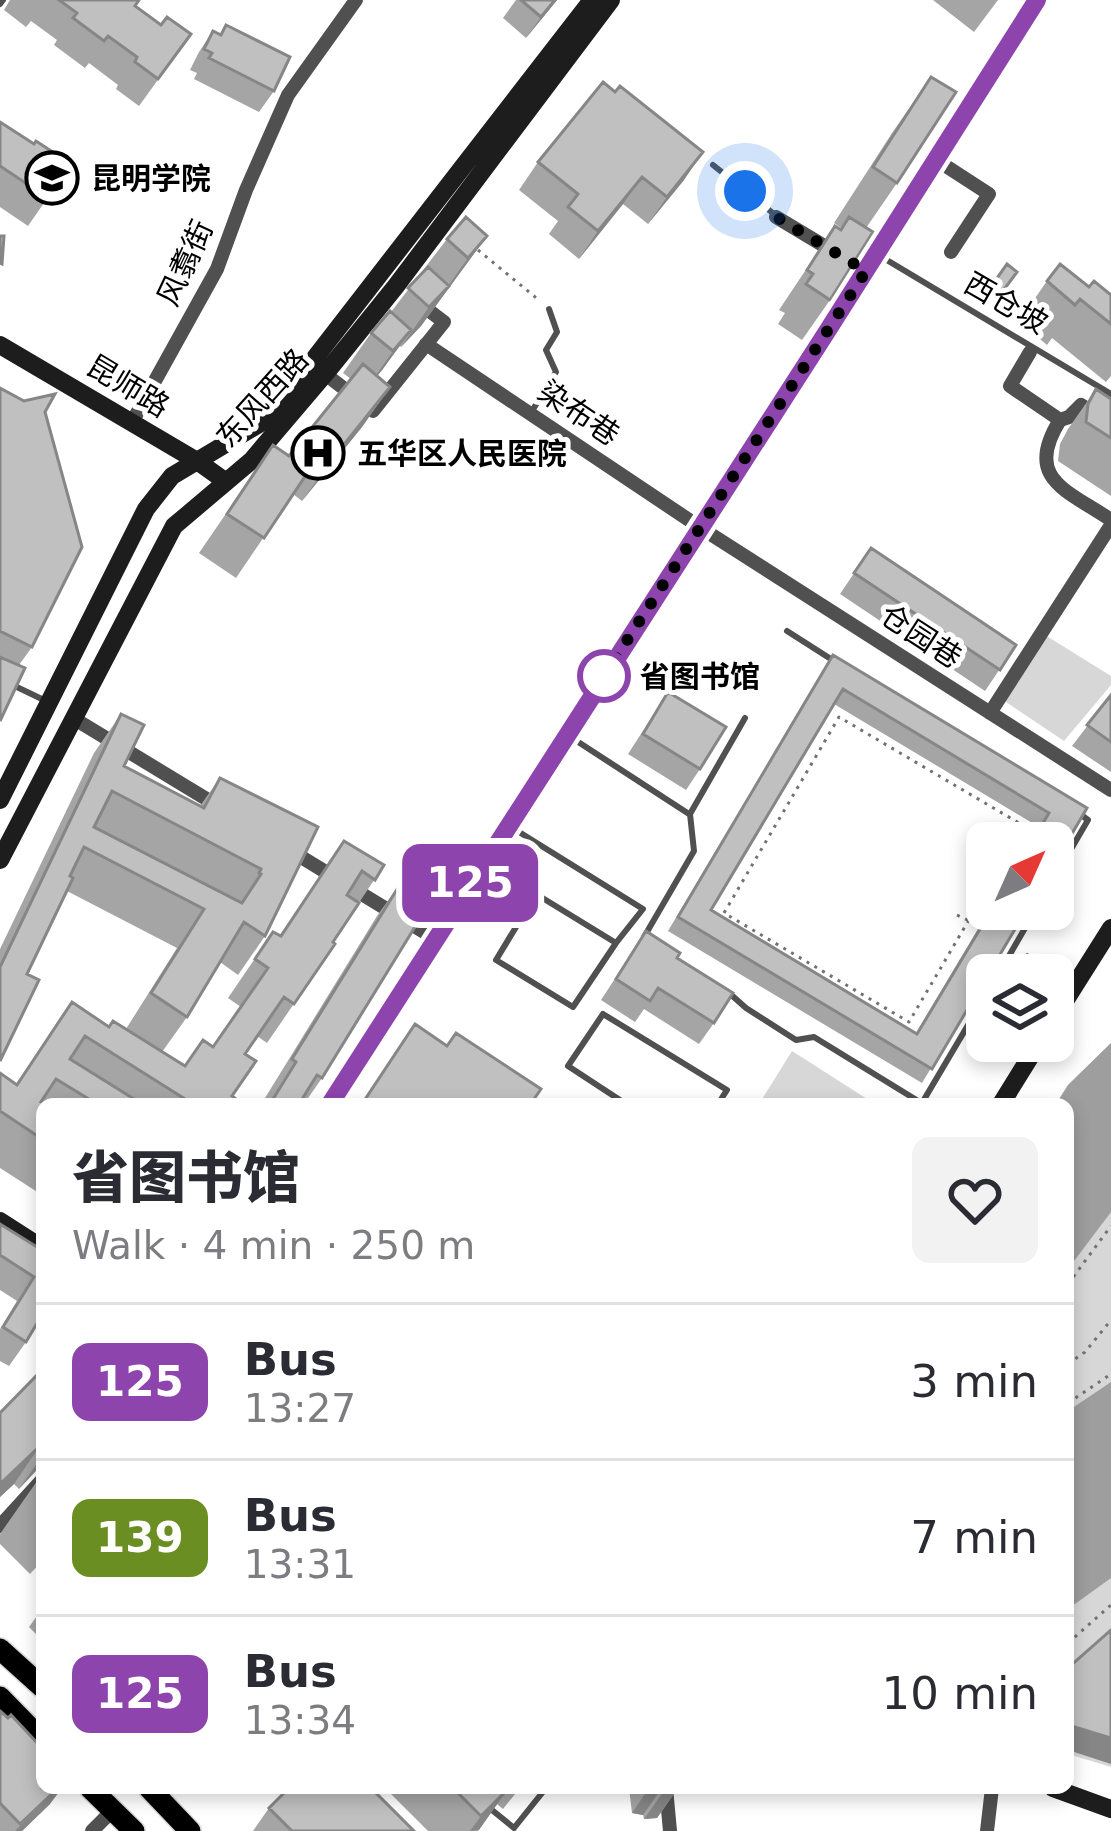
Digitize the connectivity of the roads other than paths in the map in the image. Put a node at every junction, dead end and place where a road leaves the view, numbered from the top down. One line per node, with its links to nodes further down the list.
1 (356, 0): 20 (street, 风翥街)
2 (592, 0): 11 (main road, 东风西路)
3 (611, 0): 11 (main road, 东风西路)
4 (1036, 0): 5 (street)
5 (935, 159): 8 (street); 9 (street)
6 (713, 165): 7 (lane)
7 (776, 217): 10 (street)
8 (951, 252)
9 (877, 254): 10 (street); 17 (lane, 西仓坡)
10 (866, 271): 25 (street)
11 (388, 280): 13 (street); 16 (main road, 东风西路)
12 (549, 308): 18 (lane)
13 (426, 344): 16 (street); 18 (street, 染布巷)
14 (0, 345): 20 (main road, 昆师路)
15 (1030, 352): 19 (street)
16 (318, 369): 22 (main road, 东风西路); 23 (main road, 东风西路)
17 (1111, 394)
18 (530, 413): 25 (street, 染布巷)
19 (1060, 420): 21 (street); 24 (street)
20 (131, 424): 22 (main road, 昆师路)
21 (1111, 424)
22 (197, 461): 23 (main road, 昆师路); 29 (main road, 东风西路)
23 (225, 481): 31 (main road, 东风西路)
24 (1111, 523): 30 (street)
25 (701, 528): 30 (street, 仓园巷); 33 (street)
26 (787, 632): 27 (lane)
27 (847, 669)
28 (0, 679): 29 (lane)
29 (50, 702): 35 (main road, 东风西路)
30 (990, 713): 34 (street, 仓园巷)
31 (73, 718): 38 (street); 42 (main road, 东风西路)
32 (745, 718): 37 (lane)
33 (566, 734): 37 (lane); 39 (street)
34 (1111, 790)
35 (0, 800)
36 (1068, 807): 41 (lane)
37 (690, 814): 45 (lane)
38 (234, 816)
39 (508, 825): 44 (street); 46 (lane)
40 (274, 840): 44 (street)
41 (1074, 844)
42 (0, 860)
43 (1111, 928): 48 (main road)
44 (434, 938): 51 (street)
45 (642, 940)
46 (616, 943): 46 (lane)
47 (716, 985): 54 (lane)
48 (1074, 987)
49 (966, 1029): 55 (lane)
50 (1027, 1062): 56 (main road)
51 (334, 1098)
52 (617, 1098): 53 (lane)
53 (722, 1098)
54 (912, 1098)
55 (926, 1098)
56 (1005, 1098)
57 (0, 1221): 58 (main road)
58 (36, 1244)
59 (36, 1490): 60 (street)
60 (0, 1526)
61 (0, 1649): 62 (main road)
62 (36, 1682)
63 (0, 1697): 64 (main road)
64 (36, 1733)
65 (96, 1794): 73 (main road)
66 (155, 1794): 76 (main road)
67 (541, 1794): 71 (lane)
68 (667, 1794): 77 (street)
69 (991, 1794): 78 (street)
70 (1070, 1794): 72 (main road)
71 (480, 1800)
72 (1111, 1809)
73 (113, 1810): 74 (street); 75 (main road)
74 (92, 1831)
75 (134, 1831)
76 (190, 1831)
77 (670, 1831)
78 (987, 1831)

